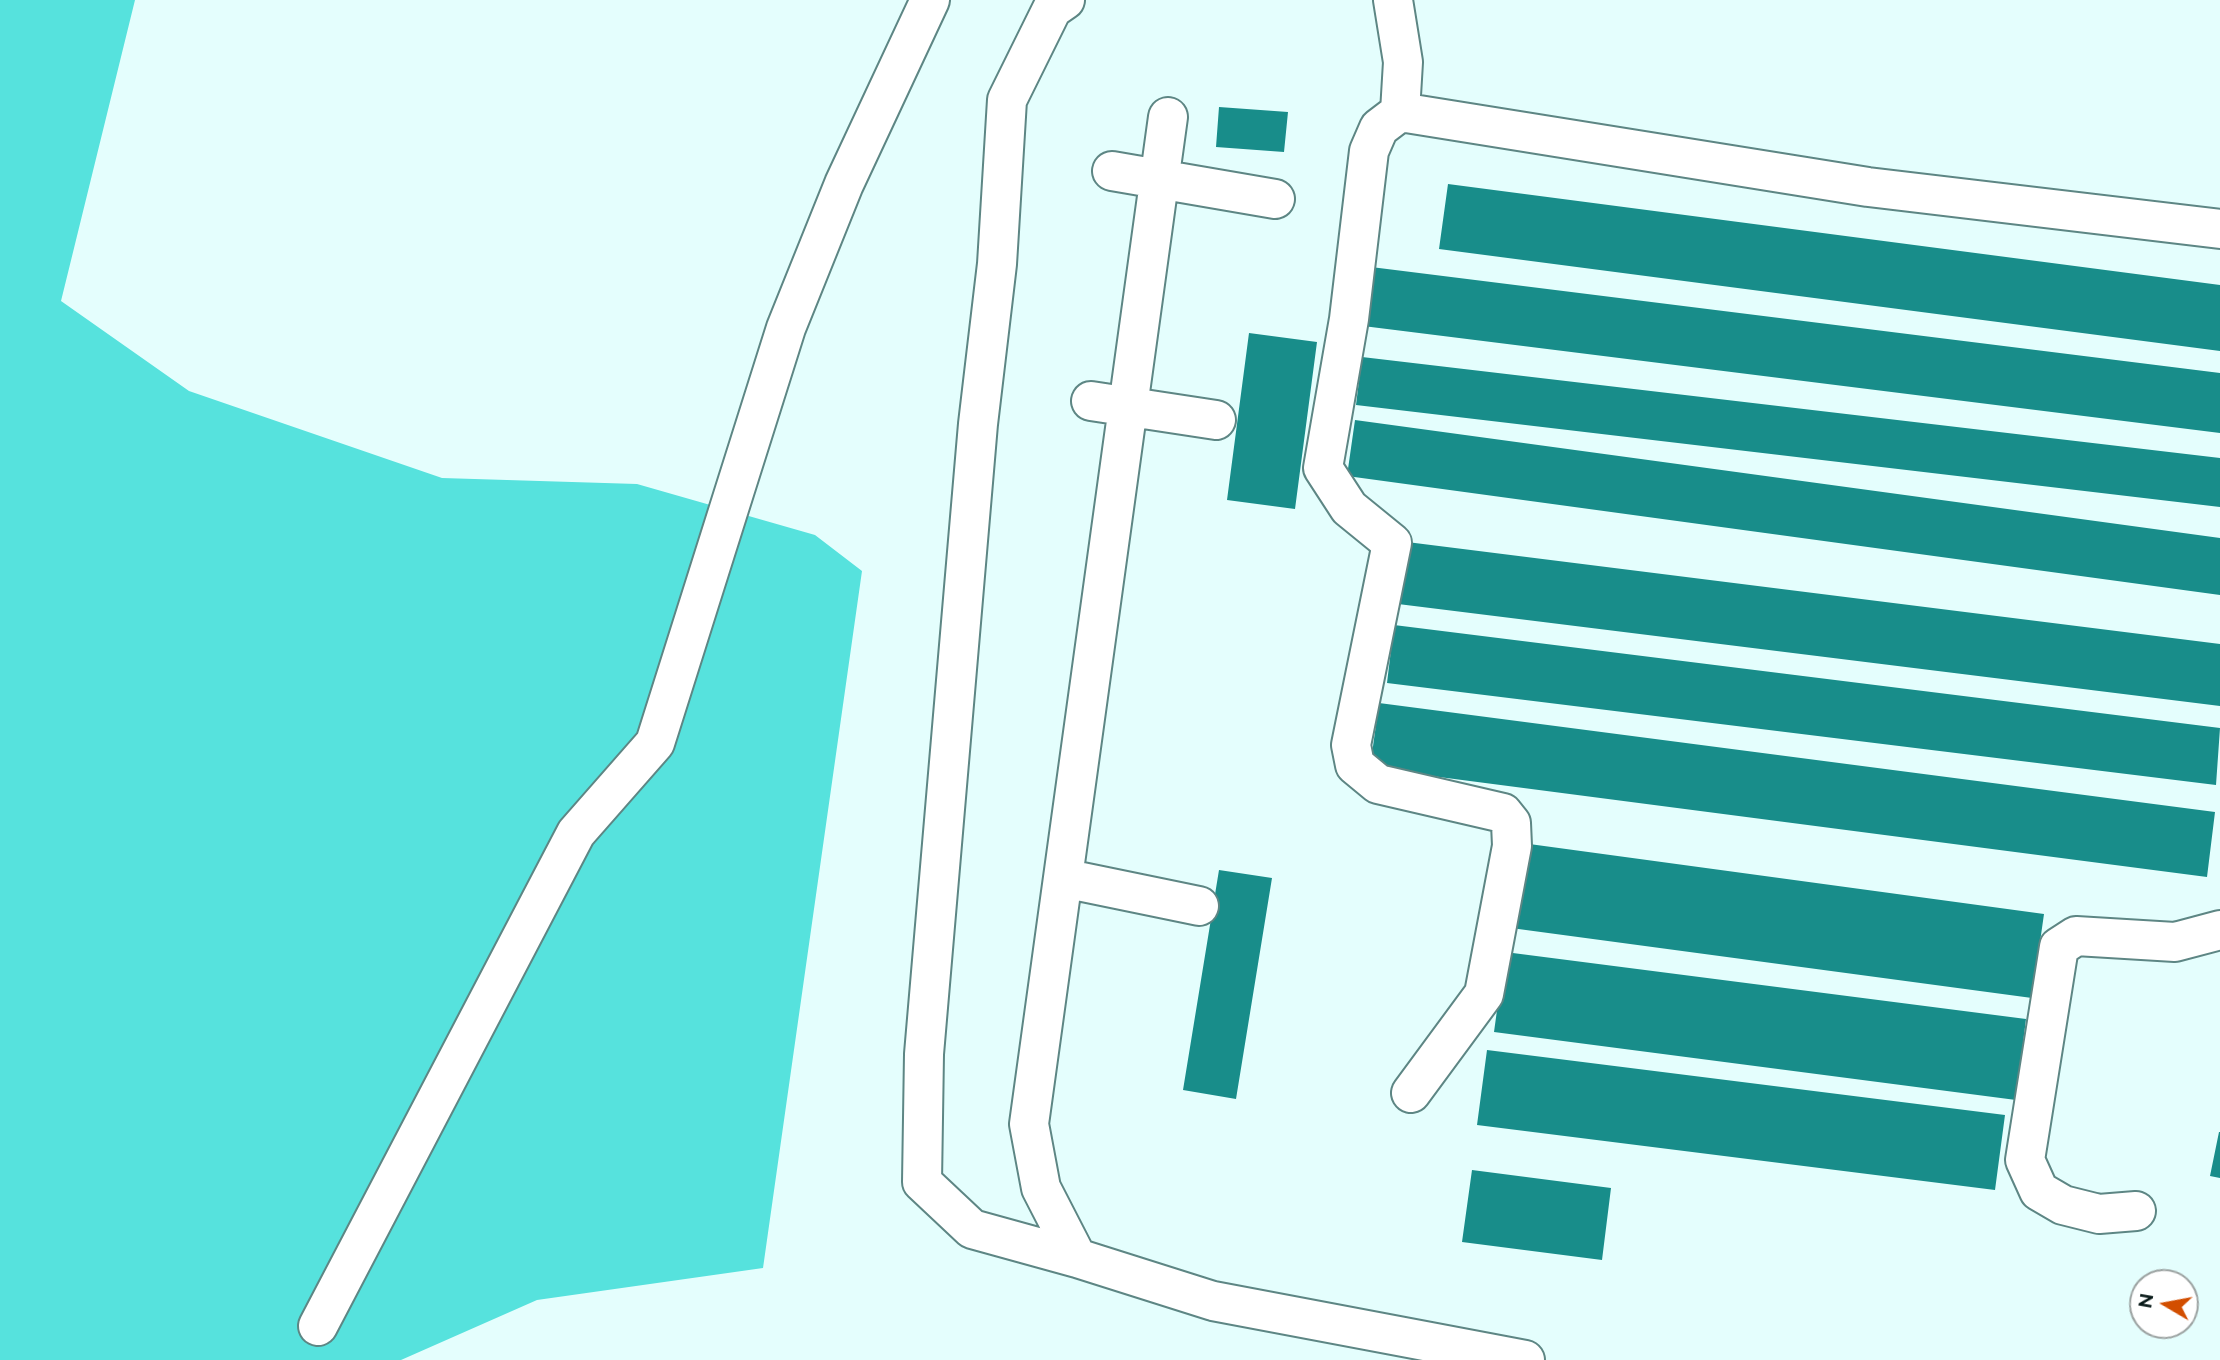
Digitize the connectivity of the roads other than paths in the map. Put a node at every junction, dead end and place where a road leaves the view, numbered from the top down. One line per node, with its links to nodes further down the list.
1 (930, 0): 18 (street)
2 (1065, 0): 17 (street)
3 (1393, 0): 4 (street)
4 (1400, 112): 8 (street); 15 (street)
5 (1168, 117): 10 (street)
6 (1112, 171): 7 (street)
7 (1275, 199)
8 (2220, 229)
9 (1091, 401): 10 (street)
10 (1128, 406): 11 (street); 12 (street)
11 (1216, 420)
12 (1063, 878): 13 (street); 17 (street)
13 (1199, 906)
14 (2220, 930): 16 (street)
15 (1411, 1093)
16 (2136, 1211)
17 (1077, 1258): 19 (street)
18 (318, 1326)
19 (1525, 1360)

